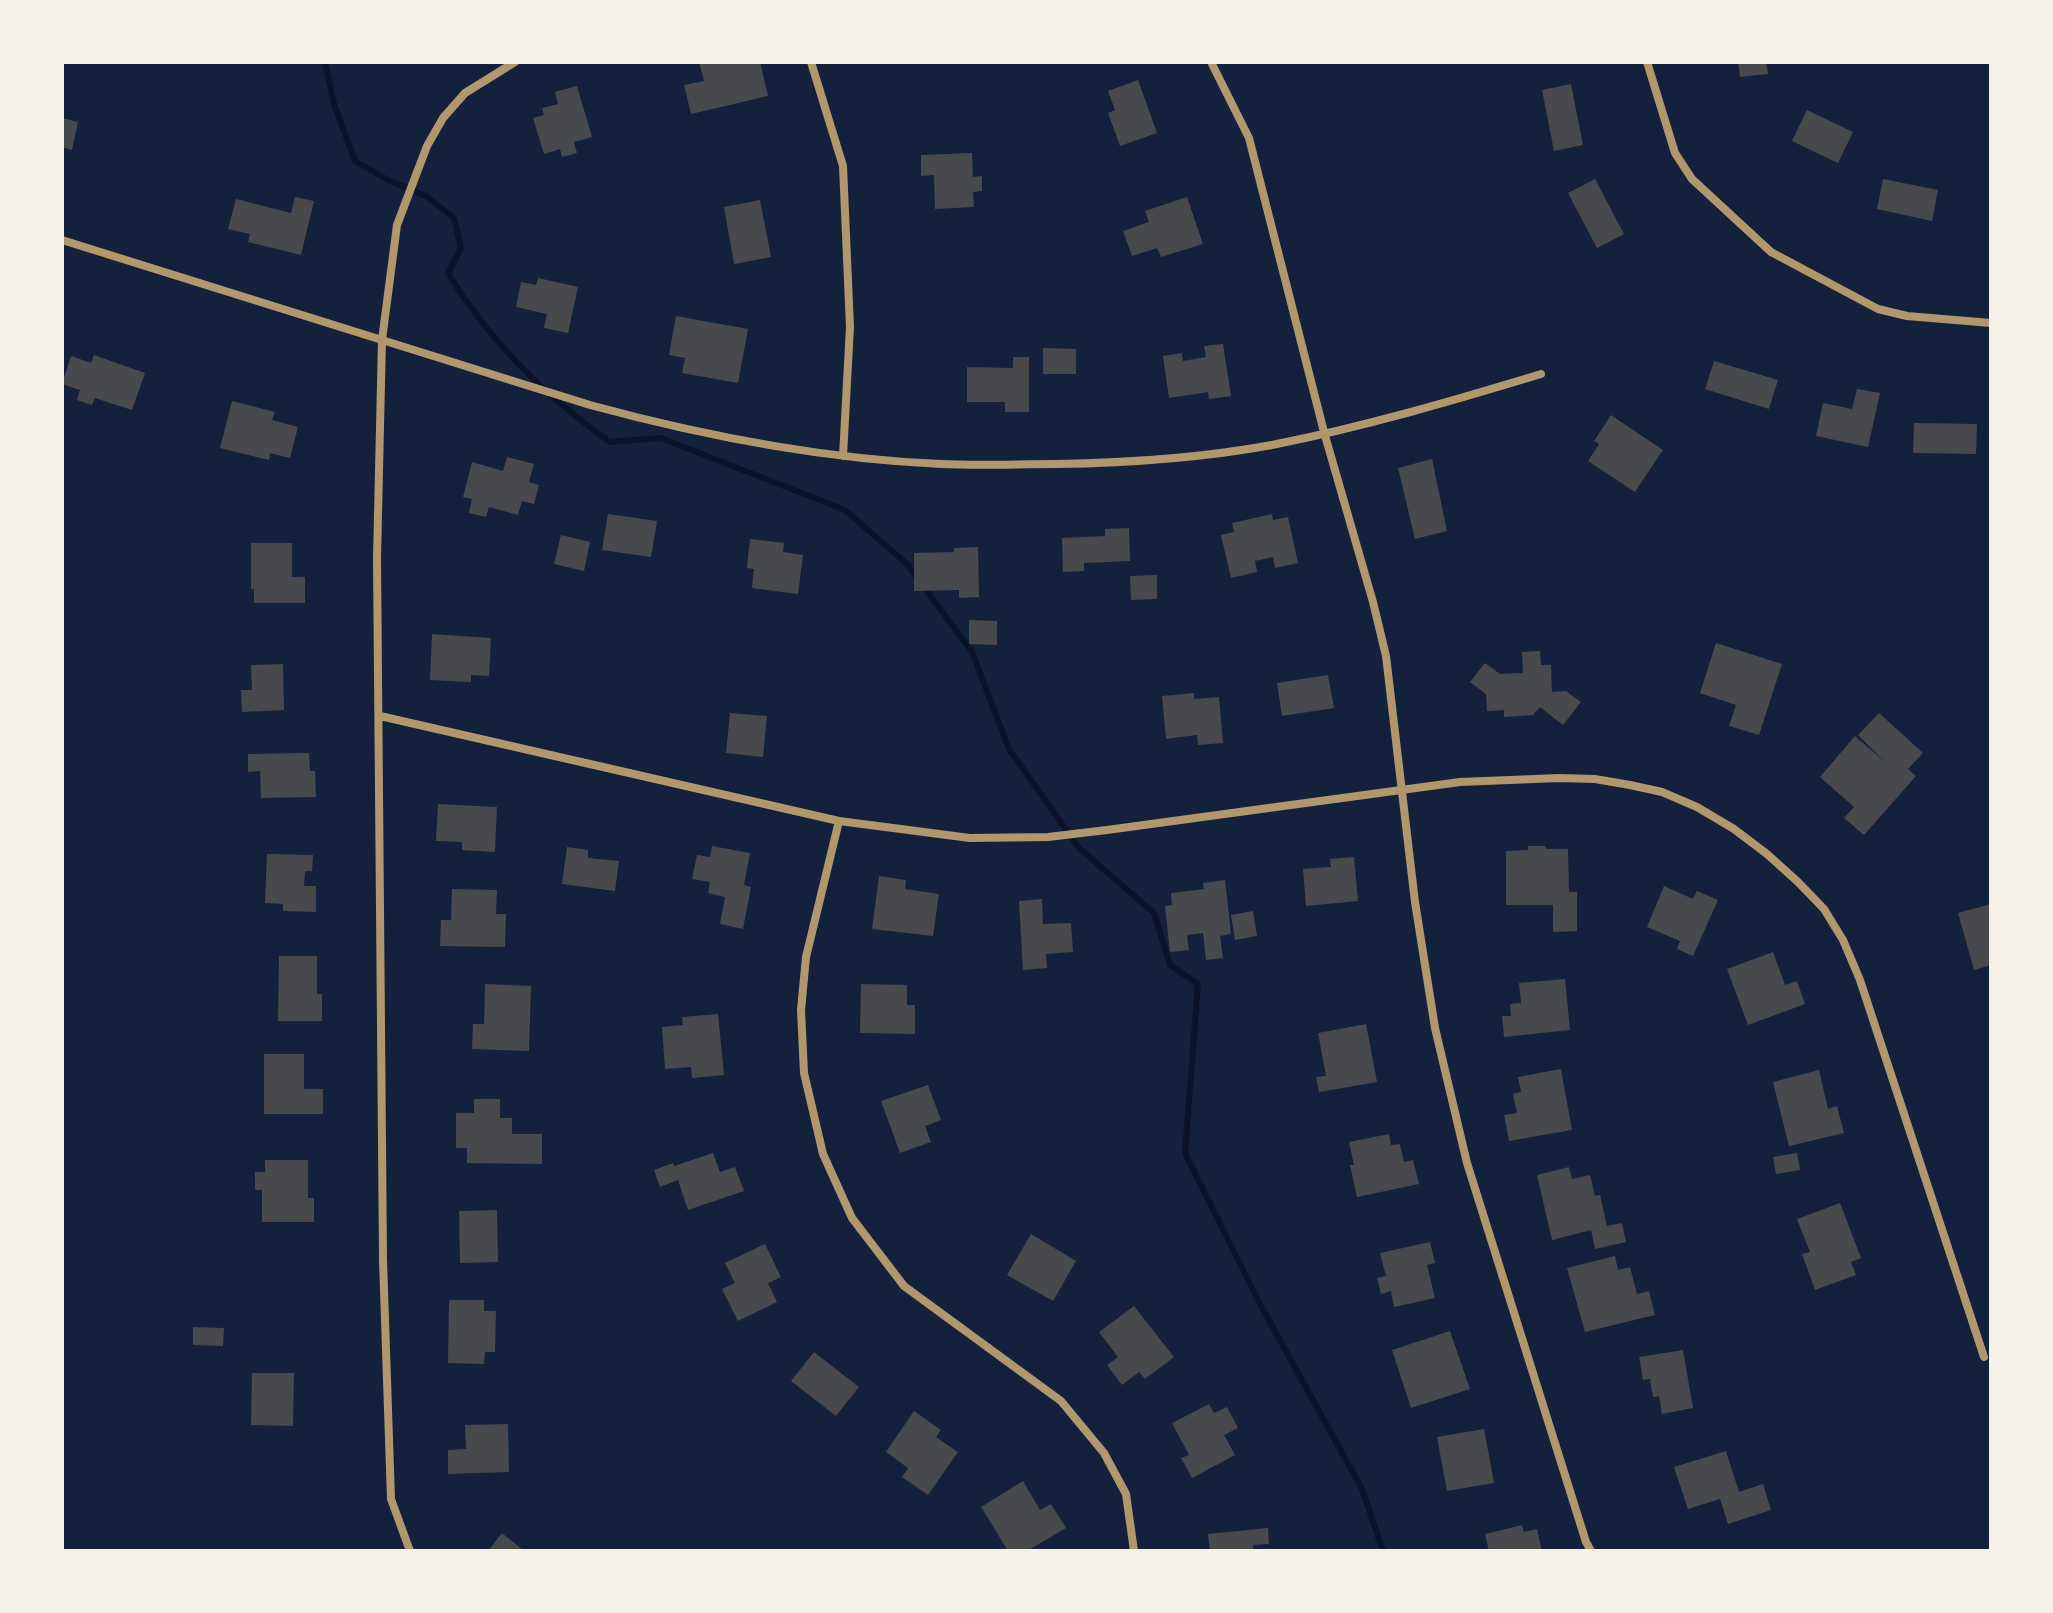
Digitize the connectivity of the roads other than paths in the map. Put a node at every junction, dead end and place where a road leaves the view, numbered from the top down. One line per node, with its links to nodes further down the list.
1 (515, 62): 7 (street)
2 (811, 62): 10 (street)
3 (1211, 62): 9 (street)
4 (1647, 62): 6 (street)
5 (62, 240): 7 (street)
6 (1991, 323)
7 (382, 340): 10 (street); 11 (street)
8 (1541, 374): 9 (street)
9 (1324, 432): 10 (street); 12 (street)
10 (843, 456)
11 (380, 716): 13 (street); 15 (street)
12 (1403, 790): 13 (street); 14 (street); 17 (street)
13 (839, 821): 16 (street)
14 (1984, 1357)
15 (410, 1551)
16 (1134, 1551)
17 (1591, 1551)

